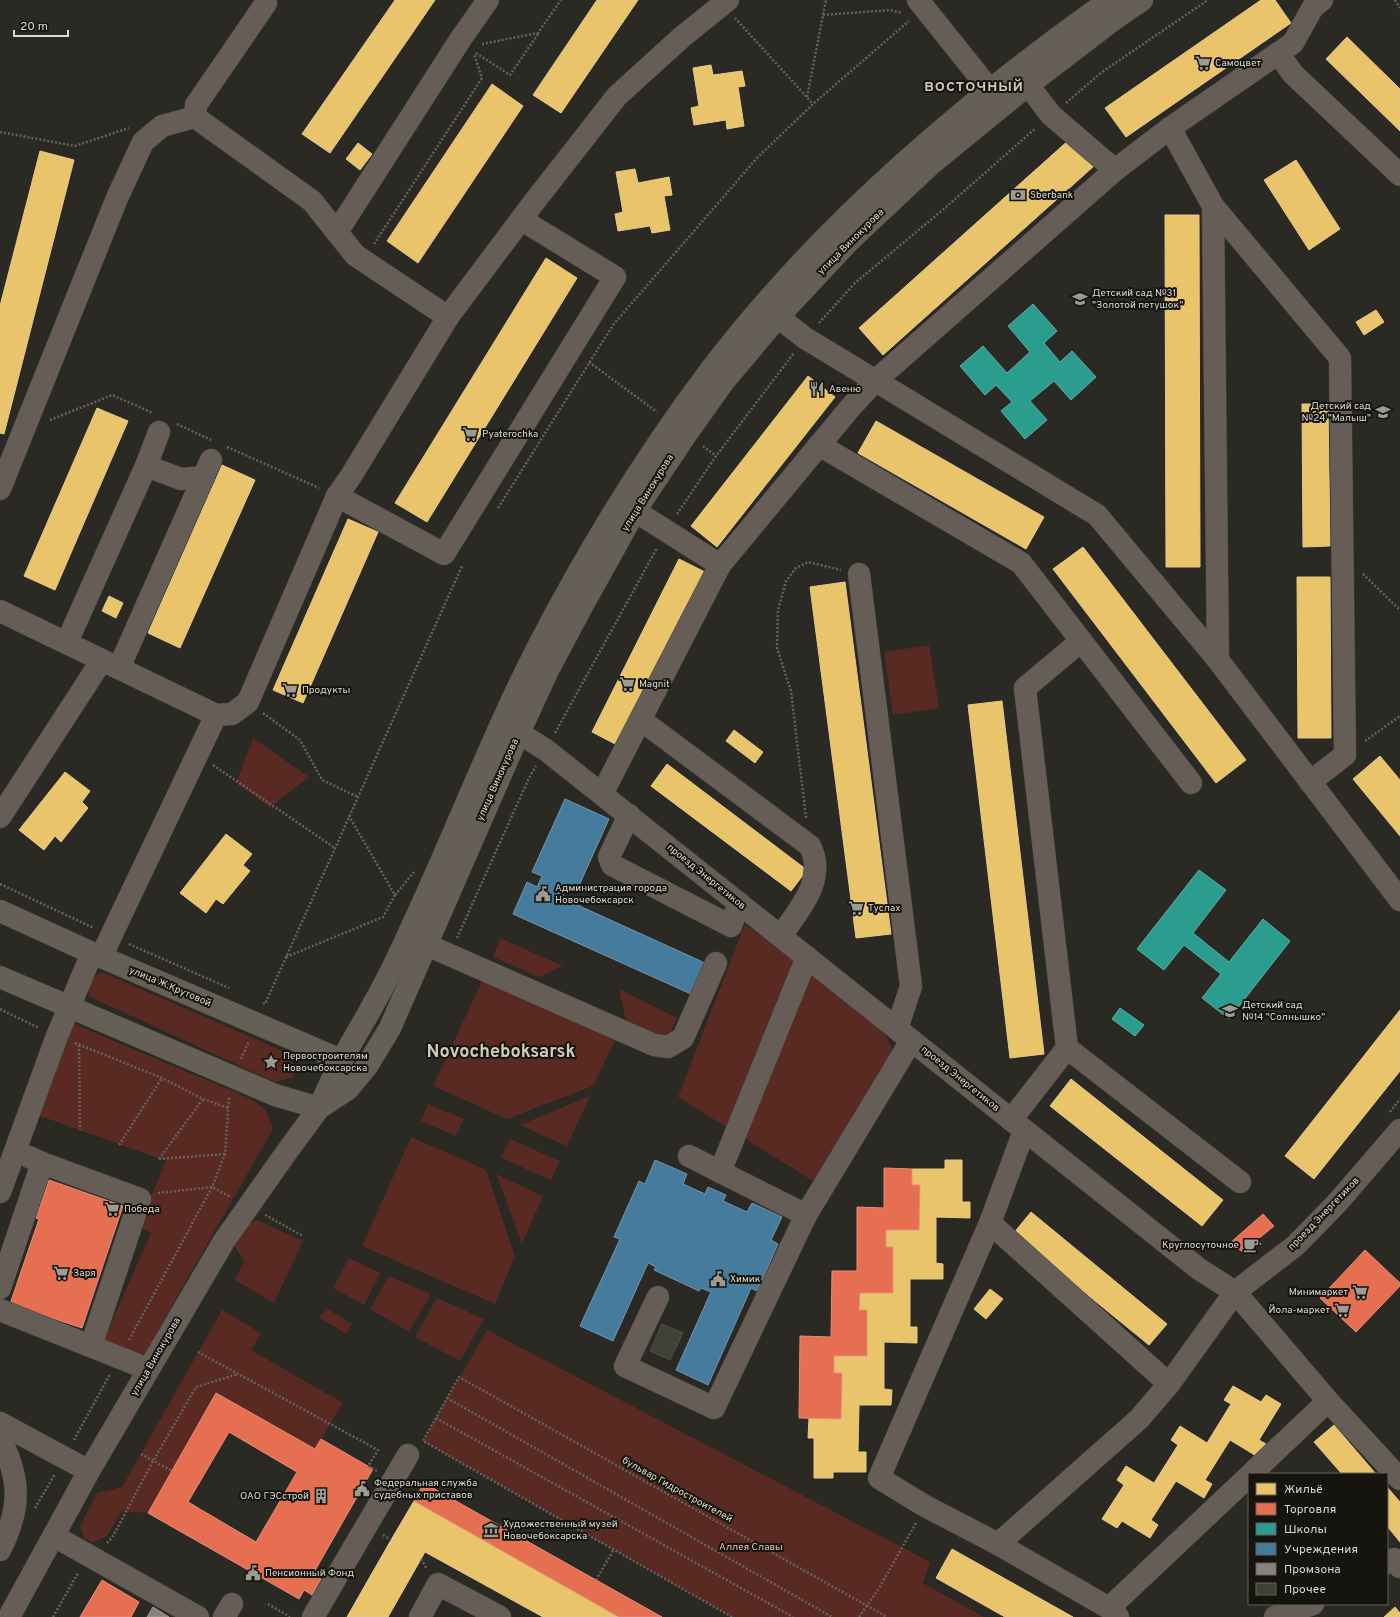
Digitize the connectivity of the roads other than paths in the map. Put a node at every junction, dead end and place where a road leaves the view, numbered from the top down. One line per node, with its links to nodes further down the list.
1 (488, 0): 17 (street)
2 (1110, 0): 10 (main road, улица Винокурова)
3 (1142, 0): 9 (main road, улица Винокурова)
4 (1322, 0): 8 (street)
5 (725, 2): 16 (street)
6 (266, 3): 11 (street)
7 (919, 8): 10 (street)
8 (1278, 53): 12 (street); 14 (street)
9 (1028, 85): 10 (main road, улица Винокурова); 13 (street)
10 (996, 98): 18 (main road, улица Винокурова)
11 (195, 117): 17 (street); 24 (street)
12 (1170, 128): 13 (street); 15 (street)
13 (1115, 170): 20 (street)
14 (1400, 175)
15 (1213, 206): 32 (street); 38 (street)
16 (522, 220): 19 (street); 25 (street)
17 (337, 232): 19 (street)
18 (771, 311): 20 (street); 26 (main road, улица Винокурова)
19 (448, 317): 25 (street)
20 (875, 381): 22 (street); 32 (street)
21 (159, 432): 23 (street)
22 (819, 445): 27 (street); 30 (street)
23 (146, 466): 31 (street); 33 (street)
24 (0, 489)
25 (337, 496): 34 (street)
26 (628, 506): 27 (street); 36 (main road, улица Винокурова)
27 (720, 565): 35 (street)
28 (859, 574): 52 (street)
29 (0, 611): 31 (street)
30 (1082, 641): 37 (street); 53 (street)
31 (67, 642): 33 (street)
32 (1218, 660): 38 (street)
33 (111, 664): 34 (street); 41 (street)
34 (216, 715): 47 (street)
35 (641, 720): 39 (street); 45 (street)
36 (509, 729): 39 (street, проезд Энергетиков); 46 (main road, улица Винокурова); 54 (main road, улица Винокурова)
37 (1191, 782)
38 (1310, 782): 42 (street)
39 (602, 794): 40 (street, проезд Энергетиков)
40 (629, 815): 43 (street, проезд Энергетиков); 43 (street)
41 (0, 817)
42 (1400, 900)
43 (739, 903): 45 (street, проезд Энергетиков)
44 (0, 911): 47 (main road, улица Ж.Крутовой)
45 (781, 936): 48 (street, проезд Энергетиков)
46 (427, 945): 49 (street); 55 (main road, улица Винокурова)
47 (96, 955): 51 (street); 54 (main road, улица Ж.Крутовой)
48 (807, 957): 52 (street, проезд Энергетиков); 61 (street)
49 (716, 963)
50 (0, 977): 51 (main road)
51 (69, 1008): 55 (main road); 58 (street)
52 (904, 1035): 57 (street, проезд Энергетиков); 64 (street)
53 (1067, 1048): 57 (street); 62 (street)
54 (341, 1060): 55 (main road, улица Винокурова)
55 (319, 1108): 71 (street, улица Винокурова)
56 (1393, 1124): 67 (street, проезд Энергетиков)
57 (1018, 1126): 65 (street); 67 (street, проезд Энергетиков)
58 (15, 1152): 60 (street); 63 (street)
59 (688, 1156): 61 (street)
60 (42, 1163): 66 (street); 70 (street)
61 (720, 1172): 64 (street)
62 (1240, 1182)
63 (0, 1192)
64 (806, 1215): 68 (street)
65 (990, 1223): 72 (street); 82 (street)
66 (0, 1288)
67 (1235, 1292): 72 (street); 73 (street)
68 (658, 1297)
69 (0, 1310): 70 (street)
70 (91, 1346): 71 (street)
71 (148, 1369): 77 (street, улица Винокурова)
72 (1169, 1384): 82 (street)
73 (1328, 1401): 78 (street); 80 (street)
74 (0, 1423): 77 (street)
75 (0, 1438): 83 (street)
76 (408, 1455): 90 (street)
77 (89, 1471): 81 (street, улица Винокурова)
78 (1252, 1473)
79 (1248, 1477): 87 (street)
80 (1400, 1479)
81 (54, 1536): 88 (street, улица Винокурова); 89 (street)
82 (998, 1544): 87 (street)
83 (0, 1550)
84 (1388, 1563): 85 (street)
85 (1400, 1567)
86 (1310, 1605): 93 (street)
87 (1114, 1612)
88 (9, 1617)
89 (198, 1617)
90 (313, 1617)
91 (420, 1617): 92 (street)
92 (500, 1617)
93 (1275, 1617)

